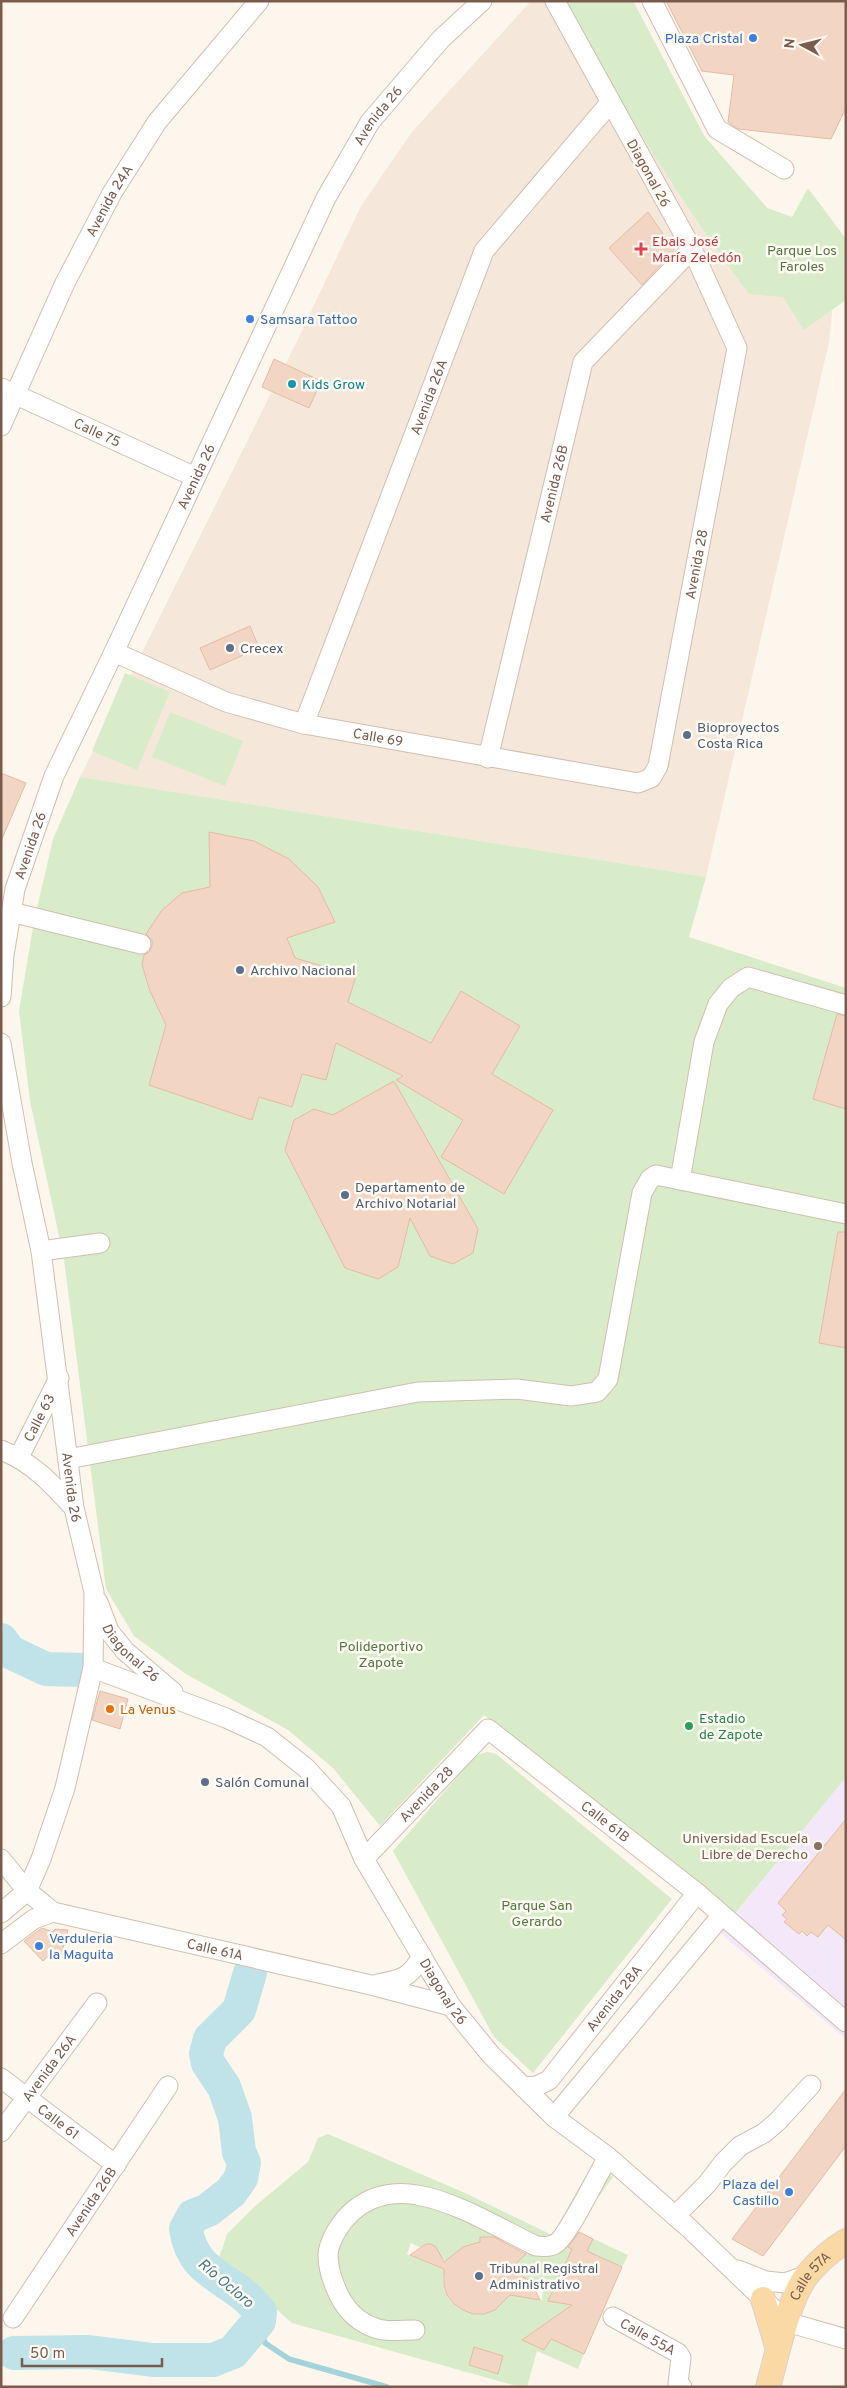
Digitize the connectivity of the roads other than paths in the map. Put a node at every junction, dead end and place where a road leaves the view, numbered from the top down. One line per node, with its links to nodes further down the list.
1 (259, 1): 9 (street, Avenida 24A)
2 (482, 1): 11 (street, Avenida 26)
3 (555, 1): 5 (street, Diagonal 26)
4 (652, 1): 6 (street)
5 (610, 103): 7 (street, Diagonal 26); 13 (street, Avenida 26A)
6 (784, 169)
7 (692, 249): 8 (street, Diagonal 26); 14 (street, Avenida 26B)
8 (738, 348): 15 (street, Avenida 28)
9 (8, 391): 10 (street, Avenida 24A); 11 (street, Calle 75)
10 (1, 426)
11 (194, 477): 12 (street, Avenida 26)
12 (114, 652): 13 (street, Calle 69); 16 (street, Avenida 26)
13 (304, 724): 14 (street, Calle 69)
14 (488, 758): 15 (street, Calle 69)
15 (651, 778)
16 (8, 886): 17 (street, Avenida 26)
17 (11, 912): 18 (street); 19 (street, Avenida 26)
18 (141, 944)
19 (1, 997)
20 (846, 1006): 23 (street)
21 (1, 1043): 22 (street, Avenida 26)
22 (1, 1048): 26 (street, Avenida 26)
23 (680, 1180): 24 (street); 30 (street)
24 (846, 1214)
25 (100, 1243): 26 (street)
26 (41, 1251): 27 (street, Avenida 26)
27 (59, 1378): 29 (street, Calle 63); 30 (street, Avenida 26)
28 (1, 1450): 29 (street, Calle 63)
29 (19, 1457): 31 (street, Calle 63)
30 (68, 1459): 31 (street, Avenida 26)
31 (74, 1508): 32 (street, Avenida 26)
32 (94, 1592): 33 (street, Avenida 26); 34 (street, Diagonal 26)
33 (93, 1668): 34 (street, Diagonal 26); 38 (street, Avenida 26)
34 (186, 1703): 36 (street, Diagonal 26)
35 (488, 1728): 36 (street, Avenida 28); 39 (street, Calle 61B)
36 (364, 1858): 44 (street, Diagonal 26)
37 (1, 1859): 38 (street, Calle 61A)
38 (27, 1891): 40 (street, Calle 61A); 41 (street, Avenida 26)
39 (697, 1893): 42 (street, Calle 61B); 52 (street, Avenida 28A)
40 (53, 1912): 43 (street); 45 (street, Calle 61A)
41 (1, 1913)
42 (722, 1915): 48 (street, Calle 61B); 54 (street, Avenida 28A)
43 (1, 1944)
44 (422, 1956): 45 (street); 47 (street, Diagonal 26)
45 (371, 1985): 47 (street, Calle 61A)
46 (97, 2003): 53 (street, Avenida 26A)
47 (451, 2006): 52 (street, Diagonal 26)
48 (846, 2022)
49 (1, 2078): 53 (street, Calle 61)
50 (811, 2085): 58 (street)
51 (168, 2086): 57 (street, Avenida 26B)
52 (523, 2087): 54 (street, Diagonal 26)
53 (26, 2096): 55 (street, Avenida 26A); 57 (street, Calle 61)
54 (554, 2117): 56 (street, Diagonal 26)
55 (1, 2132)
56 (608, 2157): 58 (street, Diagonal 26); 66 (street)
57 (116, 2164): 64 (street, Avenida 26B)
58 (675, 2216): 60 (street, Diagonal 26)
59 (846, 2240): 61 (main road, Calle 57A)
60 (732, 2268): 61 (street, Diagonal 26); 62 (street, Diagonal 26)
61 (808, 2275): 65 (main road, Calle 57A)
62 (763, 2298): 65 (street, Diagonal 26); 68 (main road)
63 (613, 2317): 69 (street, Calle 55A)
64 (13, 2318)
65 (787, 2322): 67 (street); 68 (main road, Calle 57A)
66 (415, 2330)
67 (846, 2339)
68 (778, 2350): 70 (main road, Calle 57A)
69 (682, 2387)
70 (768, 2387)

